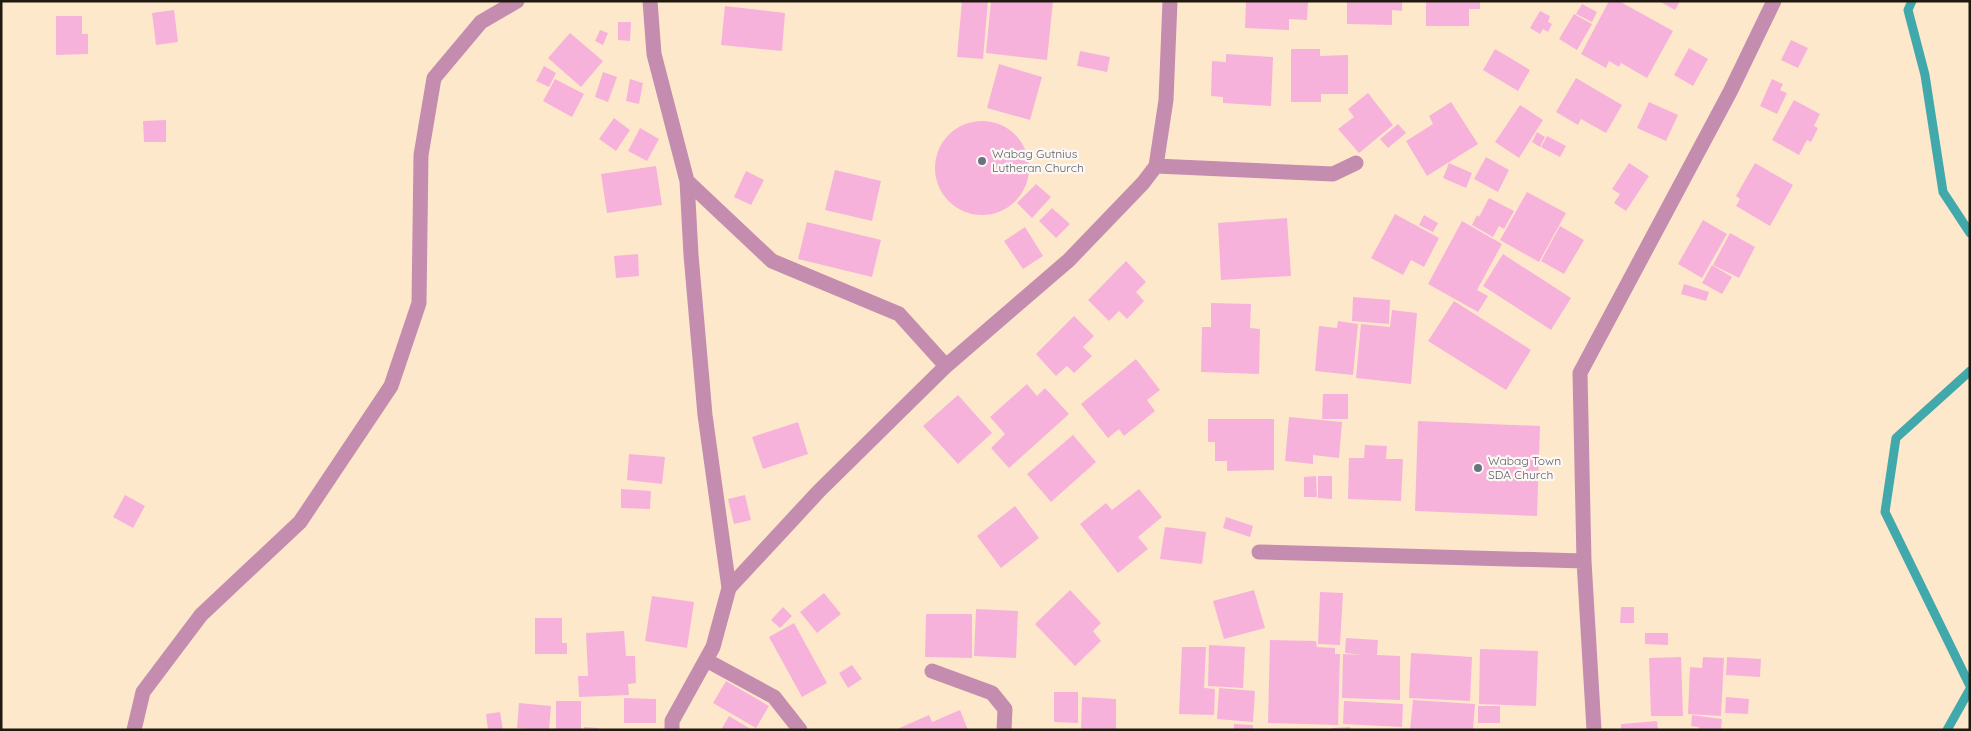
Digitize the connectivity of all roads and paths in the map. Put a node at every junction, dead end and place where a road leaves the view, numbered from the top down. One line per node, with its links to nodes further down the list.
1 (518, 1): 14 (street)
2 (650, 1): 7 (street)
3 (1170, 1): 6 (street)
4 (1774, 1): 10 (street)
5 (1356, 163): 6 (street)
6 (1156, 166): 8 (street)
7 (687, 180): 8 (street); 11 (street)
8 (946, 366): 11 (street)
9 (1260, 552): 10 (street)
10 (1584, 561): 18 (street)
11 (729, 588): 12 (street)
12 (706, 660): 15 (street); 16 (street)
13 (932, 671): 17 (street)
14 (134, 730)
15 (672, 730)
16 (800, 730)
17 (1004, 730)
18 (1594, 730)

